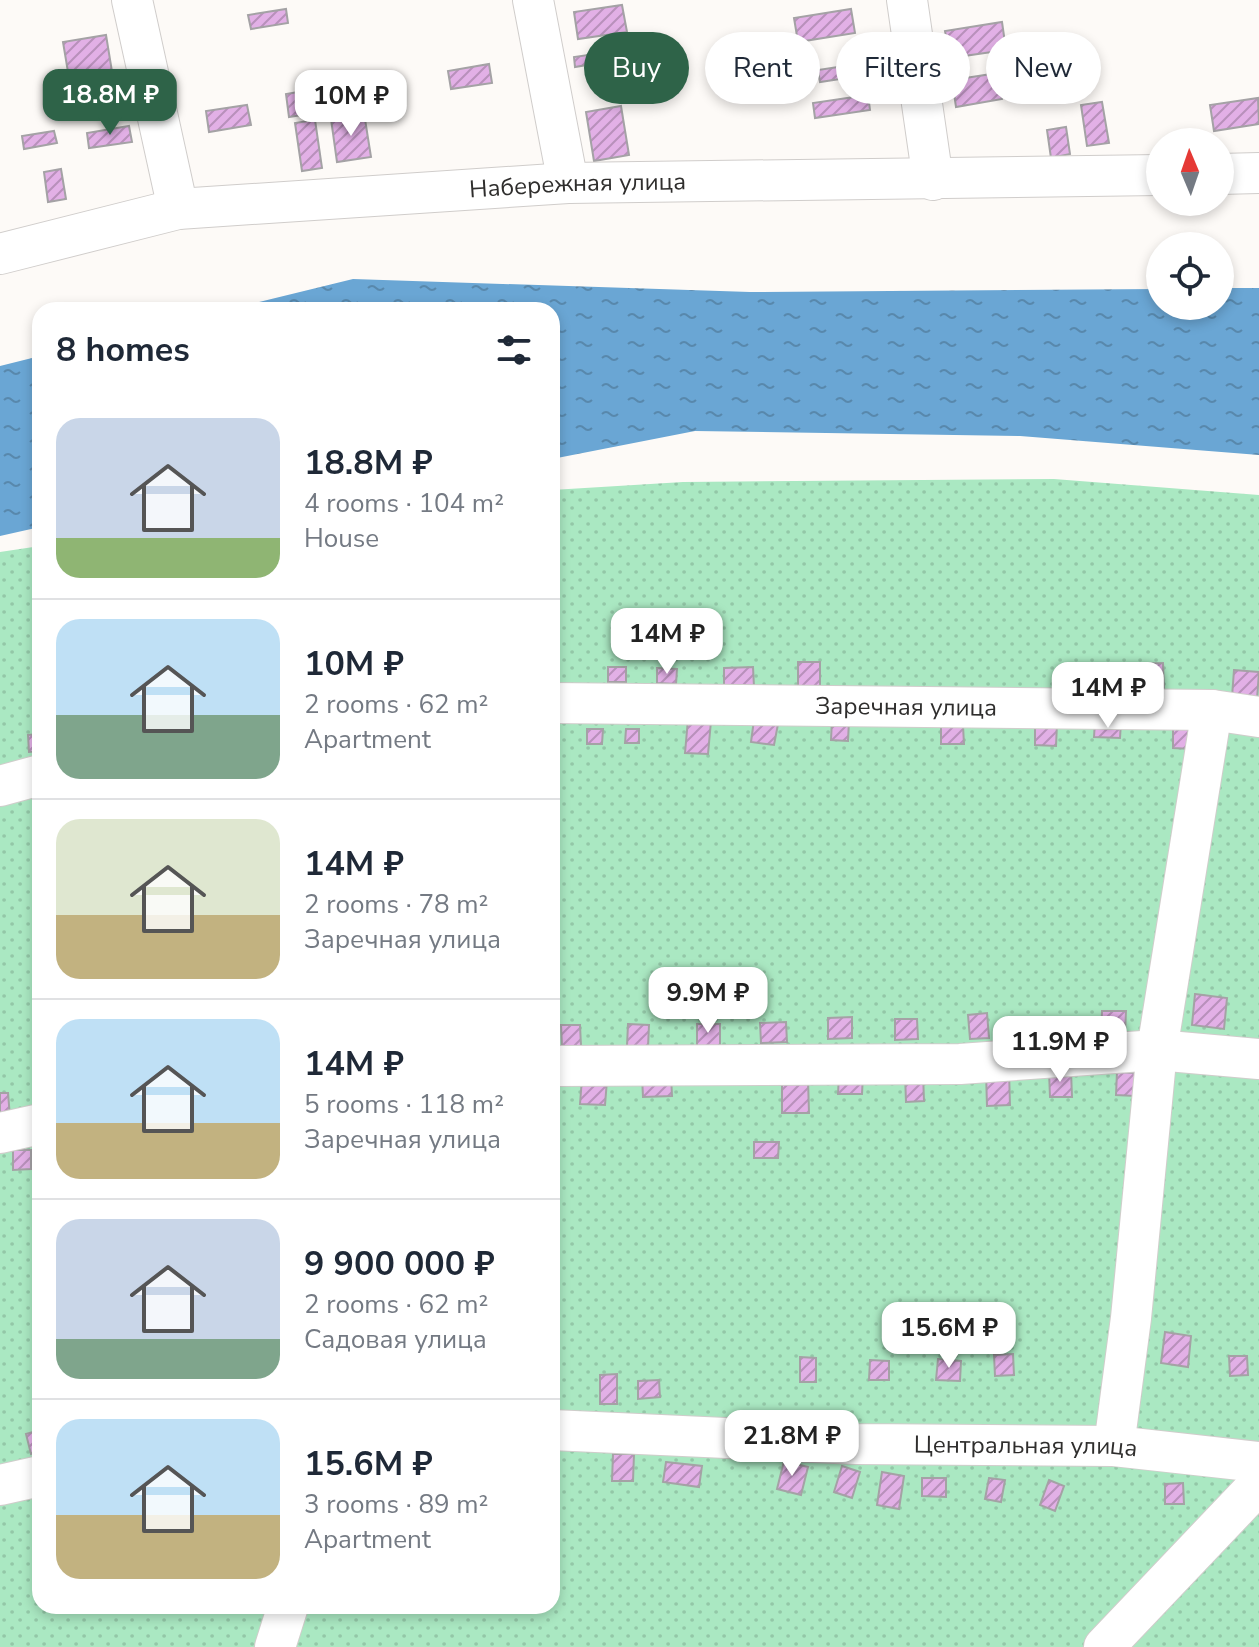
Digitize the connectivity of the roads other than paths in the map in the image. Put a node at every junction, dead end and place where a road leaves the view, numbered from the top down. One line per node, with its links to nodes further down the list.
1 (132, 0): 9 (street)
2 (533, 0): 8 (street)
3 (907, 0): 7 (street)
4 (1259, 173): 5 (street)
5 (1234, 174)
6 (1146, 175): 7 (street, Набережная улица)
7 (933, 180): 8 (street, Набережная улица)
8 (568, 183): 9 (street, Набережная улица)
9 (178, 209): 10 (street, Набережная улица)
10 (0, 254)
11 (560, 703): 12 (street, Заречная улица)
12 (1212, 710): 13 (street, Заречная улица); 16 (street)
13 (1259, 717)
14 (32, 777): 15 (street)
15 (0, 786)
16 (1157, 1050): 17 (street); 18 (street); 22 (street)
17 (1259, 1059)
18 (560, 1066)
19 (32, 1126): 20 (street)
20 (0, 1133)
21 (560, 1430): 22 (street, Центральная улица)
22 (1114, 1446): 23 (street, Центральная улица)
23 (1259, 1462)
24 (32, 1478): 26 (street)
25 (1259, 1484): 29 (street)
26 (0, 1485)
27 (285, 1614): 28 (street)
28 (275, 1647)
29 (1104, 1647)

